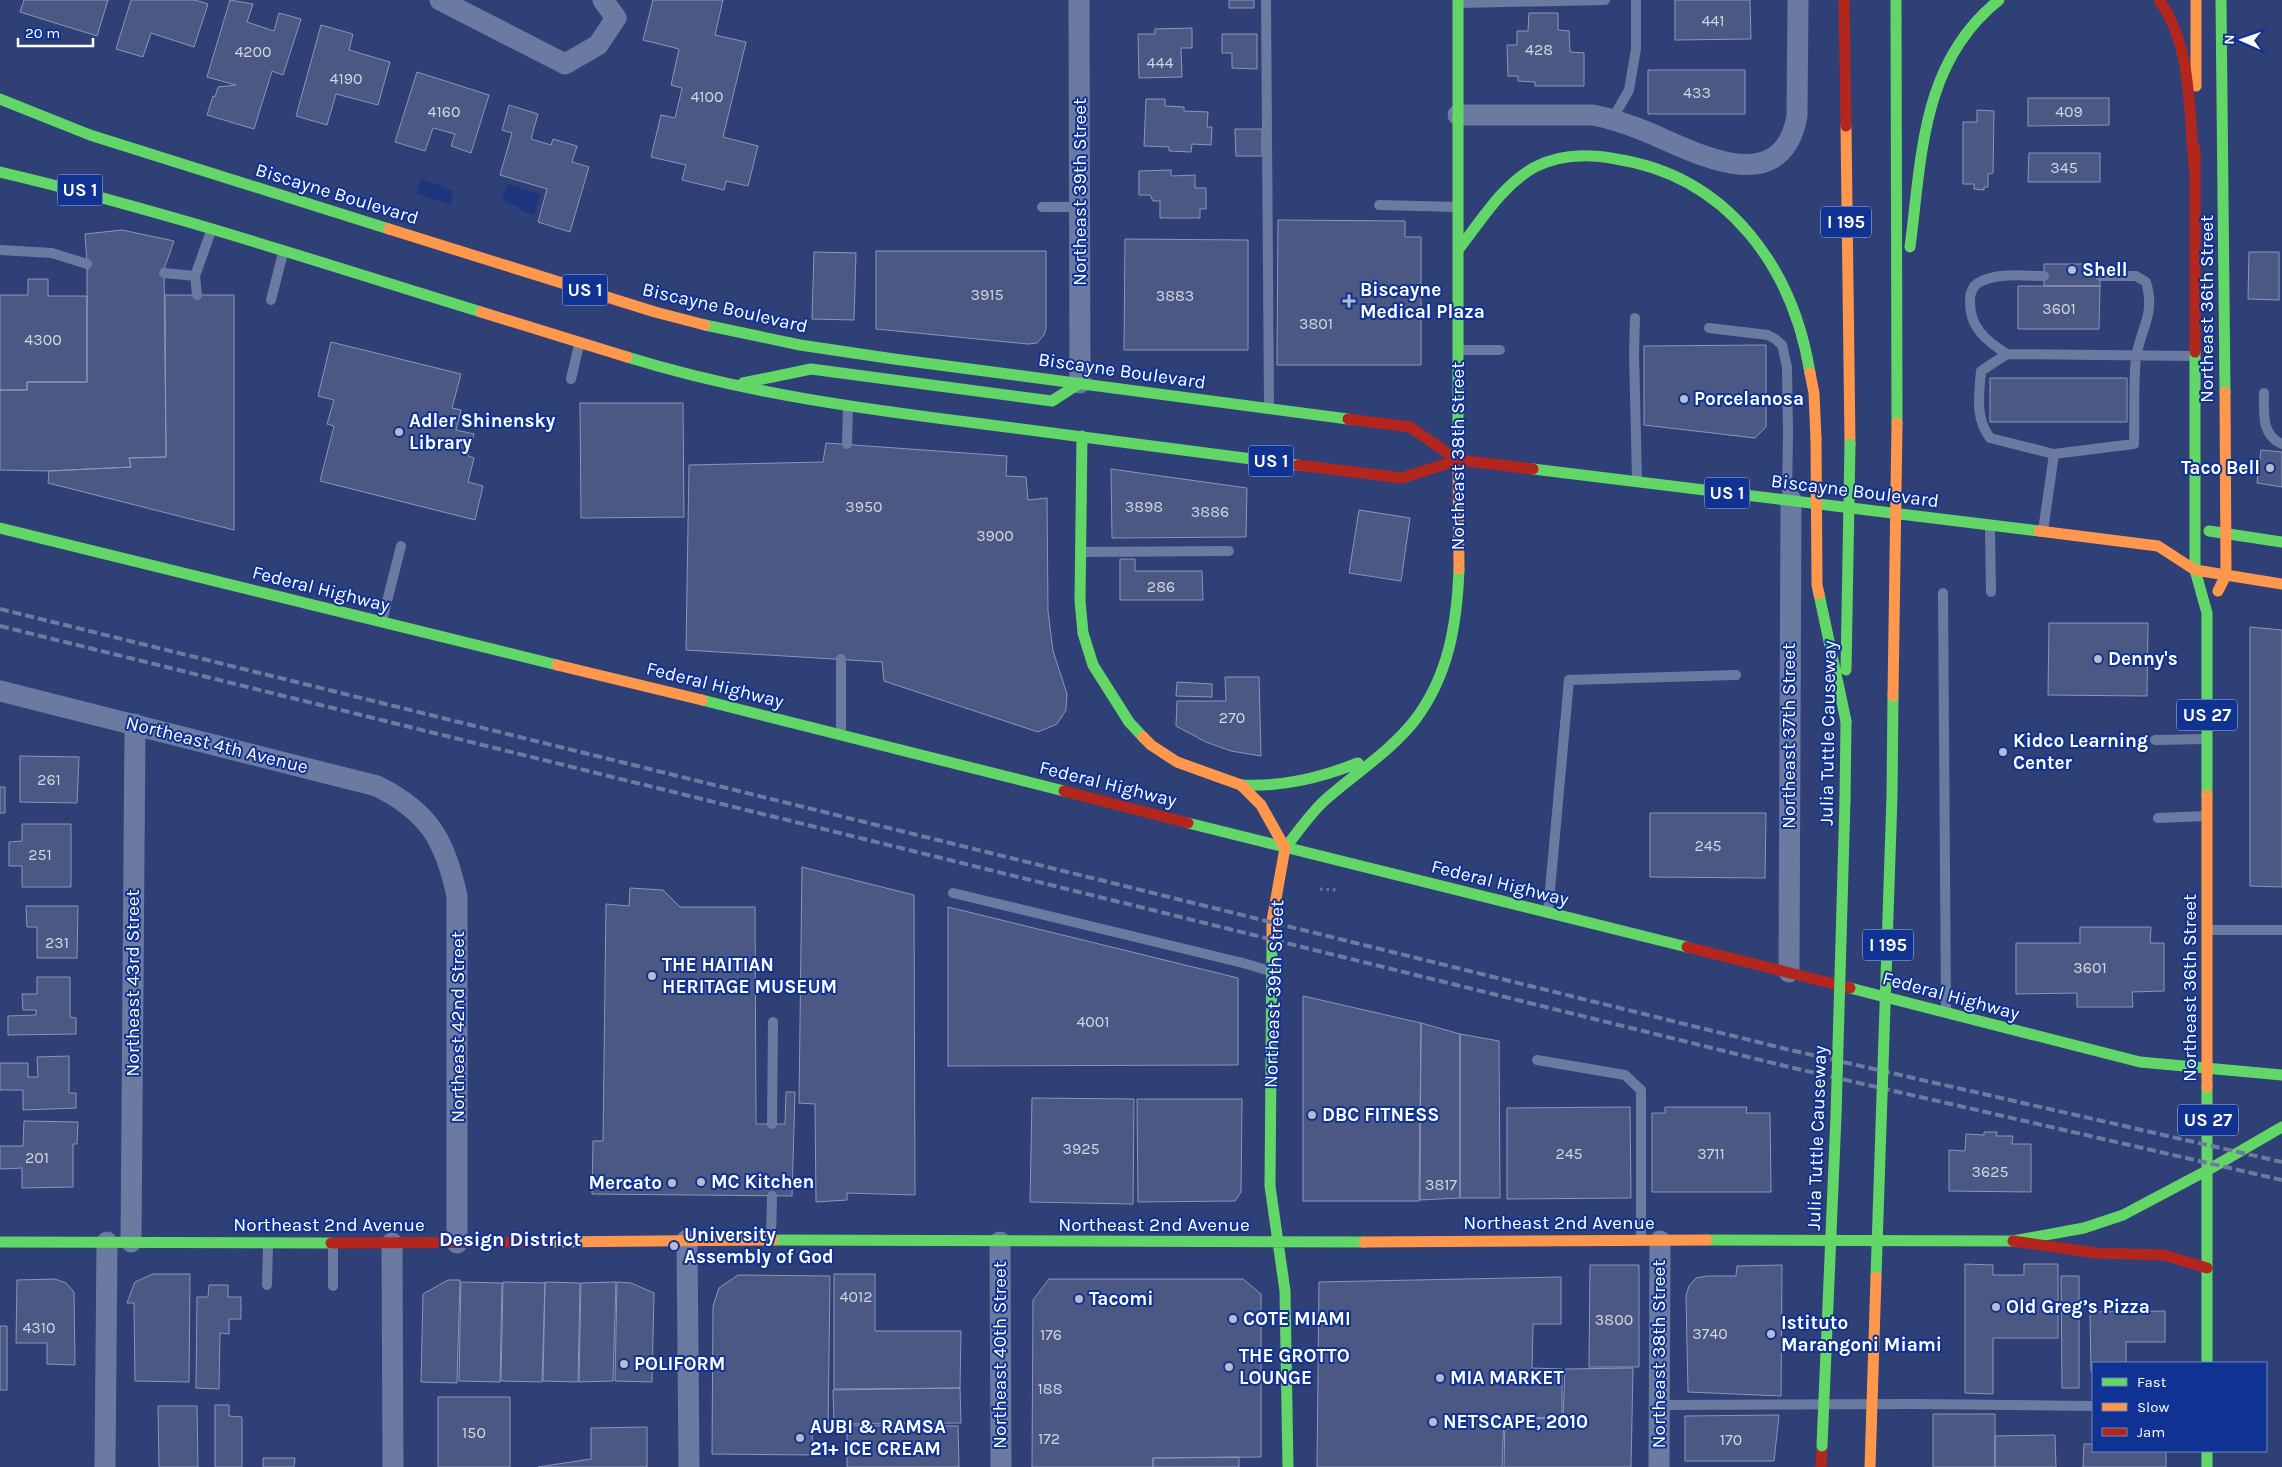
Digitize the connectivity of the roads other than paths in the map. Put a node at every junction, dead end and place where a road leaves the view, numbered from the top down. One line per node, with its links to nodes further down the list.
1 (440, 0): 2 (street)
2 (603, 0)
3 (1080, 0): 22 (street, Northeast 39th Street)
4 (1266, 0): 49 (lane)
5 (1605, 0): 14 (lane)
6 (1636, 0): 17 (lane)
7 (1798, 0): 17 (street)
8 (1844, 0): 76 (main road, Julia Tuttle Causeway / I 195, bridge)
9 (1896, 0): 37 (main road, I 195)
10 (1999, 0): 37 (main road)
11 (2159, 0): 19 (main road)
12 (2196, 0): 19 (main road, Northeast 36th Street)
13 (2221, 0): 61 (main road, Northeast 36th Street)
14 (1458, 1): 16 (main road, Northeast 38th Street)
15 (0, 99): 45 (main road, Biscayne Boulevard / US 1)
16 (1458, 115): 17 (street); 23 (main road, Northeast 38th Street)
17 (1613, 118)
18 (0, 172): 24 (main road, Biscayne Boulevard / US 1)
19 (2195, 174): 43 (main road, Northeast 36th Street)
20 (1379, 205): 23 (lane)
21 (1042, 207): 22 (lane)
22 (1080, 207): 45 (street, Northeast 39th Street)
23 (1458, 207): 26 (main road, Northeast 38th Street)
24 (211, 229): 27 (main road, Biscayne Boulevard / US 1); 30 (lane)
25 (0, 250): 28 (lane)
26 (1458, 250): 39 (main road, Northeast 38th Street); 76 (main road, bridge)
27 (284, 252): 34 (lane); 38 (main road, Biscayne Boulevard / US 1)
28 (88, 264)
29 (164, 273): 30 (lane)
30 (195, 276): 33 (lane)
31 (2044, 276): 41 (lane)
32 (2100, 276): 42 (lane)
33 (197, 295)
34 (270, 300)
35 (1635, 318): 55 (lane)
36 (1709, 328): 56 (lane)
37 (1897, 340): 129 (main road, I 195, bridge)
38 (579, 344): 44 (lane); 46 (main road, Biscayne Boulevard / US 1)
39 (1458, 350): 40 (lane); 54 (main road, Northeast 38th Street)
40 (1500, 350)
41 (2008, 354): 42 (lane); 53 (lane)
42 (2136, 356): 43 (lane); 53 (lane)
43 (2195, 356): 59 (main road, Northeast 36th Street)
44 (572, 379)
45 (1080, 383): 46 (main road); 49 (main road, Biscayne Boulevard / US 1)
46 (732, 385): 48 (main road, Biscayne Boulevard / US 1)
47 (2264, 393): 52 (lane)
48 (848, 407): 50 (main road, Biscayne Boulevard / US 1); 51 (lane)
49 (1269, 408): 54 (main road, Biscayne Boulevard / US 1)
50 (1082, 436): 54 (main road, Biscayne Boulevard / US 1); 65 (main road)
51 (847, 444)
52 (2282, 444)
53 (2054, 454): 60 (lane)
54 (1458, 460): 55 (main road, Biscayne Boulevard / US 1); 81 (main road, Northeast 38th Street)
55 (1637, 482): 56 (main road, Biscayne Boulevard / US 1)
56 (1789, 500): 57 (main road, Biscayne Boulevard / US 1); 92 (street, Northeast 37th Street)
57 (1990, 525): 60 (main road, Biscayne Boulevard / US 1); 69 (lane)
58 (0, 528): 72 (main road, Federal Highway)
59 (2190, 531): 61 (main road); 66 (main road, Northeast 36th Street)
60 (2043, 532): 66 (main road, Biscayne Boulevard / US 1)
61 (2225, 534): 62 (main road); 67 (main road, Northeast 36th Street)
62 (2282, 542)
63 (401, 546): 72 (lane)
64 (1229, 551): 65 (lane)
65 (1080, 552): 82 (main road)
66 (2195, 570): 67 (main road, Biscayne Boulevard / US 1); 71 (main road, Northeast 36th Street)
67 (2226, 575): 68 (main road, Biscayne Boulevard / US 1); 71 (main road, Northeast 36th Street)
68 (2282, 584)
69 (1991, 592)
70 (1942, 593): 93 (lane)
71 (2207, 613): 79 (main road, Northeast 36th Street / US 27)
72 (382, 622): 78 (main road, Federal Highway)
73 (841, 659): 78 (lane)
74 (1736, 675): 88 (lane)
75 (0, 691): 77 (street, Northeast 4th Avenue)
76 (1846, 721): 128 (main road, Julia Tuttle Causeway / I 195, bridge)
77 (135, 724): 85 (street, Northeast 4th Avenue); 108 (street, Northeast 43rd Street)
78 (841, 734): 86 (main road, Federal Highway)
79 (2207, 739): 80 (lane); 83 (main road, Northeast 36th Street / US 27)
80 (2155, 740)
81 (1376, 756): 82 (main road); 86 (main road, Northeast 38th Street)
82 (1241, 785): 86 (main road)
83 (2207, 816): 84 (lane); 89 (main road, Northeast 36th Street / US 27)
84 (2158, 818)
85 (424, 820): 113 (street, Northeast 42nd Street)
86 (1285, 848): 88 (main road, Federal Highway); 91 (main road, Northeast 39th Street)
87 (953, 894): 91 (lane)
88 (1548, 913): 92 (main road, Federal Highway)
89 (2207, 930): 90 (lane); 96 (main road, Northeast 36th Street / US 27)
90 (2282, 930)
91 (1272, 972): 114 (main road, Northeast 39th Street)
92 (1789, 972): 93 (main road, Federal Highway)
93 (1946, 1014): 96 (main road, Federal Highway)
94 (773, 1022): 98 (lane)
95 (1537, 1060): 104 (lane)
96 (2207, 1069): 97 (main road); 100 (main road, Northeast 36th Street / US 27)
97 (2282, 1075)
98 (772, 1124)
99 (2282, 1127): 100 (main road, Northeast 2nd Avenue)
100 (2208, 1170): 105 (main road, Northeast 2nd Avenue); 115 (main road, Northeast 36th Street / US 27)
101 (772, 1196): 103 (lane)
102 (687, 1240): 103 (main road, Northeast 2nd Avenue); 113 (main road, Northeast 2nd Avenue); 124 (street)
103 (771, 1241): 112 (main road, Northeast 2nd Avenue)
104 (1650, 1241): 105 (main road, Northeast 2nd Avenue); 114 (main road, Northeast 2nd Avenue); 119 (street, Northeast 38th Street)
105 (2013, 1241): 115 (main road)
106 (0, 1242): 107 (main road, Northeast 2nd Avenue)
107 (107, 1242): 108 (main road, Northeast 2nd Avenue); 122 (street)
108 (131, 1242): 109 (main road, Northeast 2nd Avenue)
109 (268, 1242): 110 (main road, Northeast 2nd Avenue); 116 (lane)
110 (333, 1242): 111 (main road, Northeast 2nd Avenue); 117 (lane)
111 (392, 1242): 113 (main road, Northeast 2nd Avenue); 123 (street)
112 (1000, 1242): 114 (main road, Northeast 2nd Avenue); 125 (street, Northeast 40th Street)
113 (457, 1243)
114 (1279, 1243): 126 (main road, Northeast 39th Street)
115 (2207, 1268): 118 (main road, Northeast 36th Street / US 27)
116 (267, 1285)
117 (333, 1286)
118 (2207, 1362)
119 (1659, 1405): 120 (lane); 127 (street, Northeast 38th Street)
120 (2092, 1406)
121 (2207, 1452): 130 (main road)
122 (106, 1467)
123 (393, 1467)
124 (689, 1467)
125 (1001, 1467)
126 (1288, 1467)
127 (1659, 1467)
128 (1821, 1467)
129 (1870, 1467)
130 (2207, 1467)

